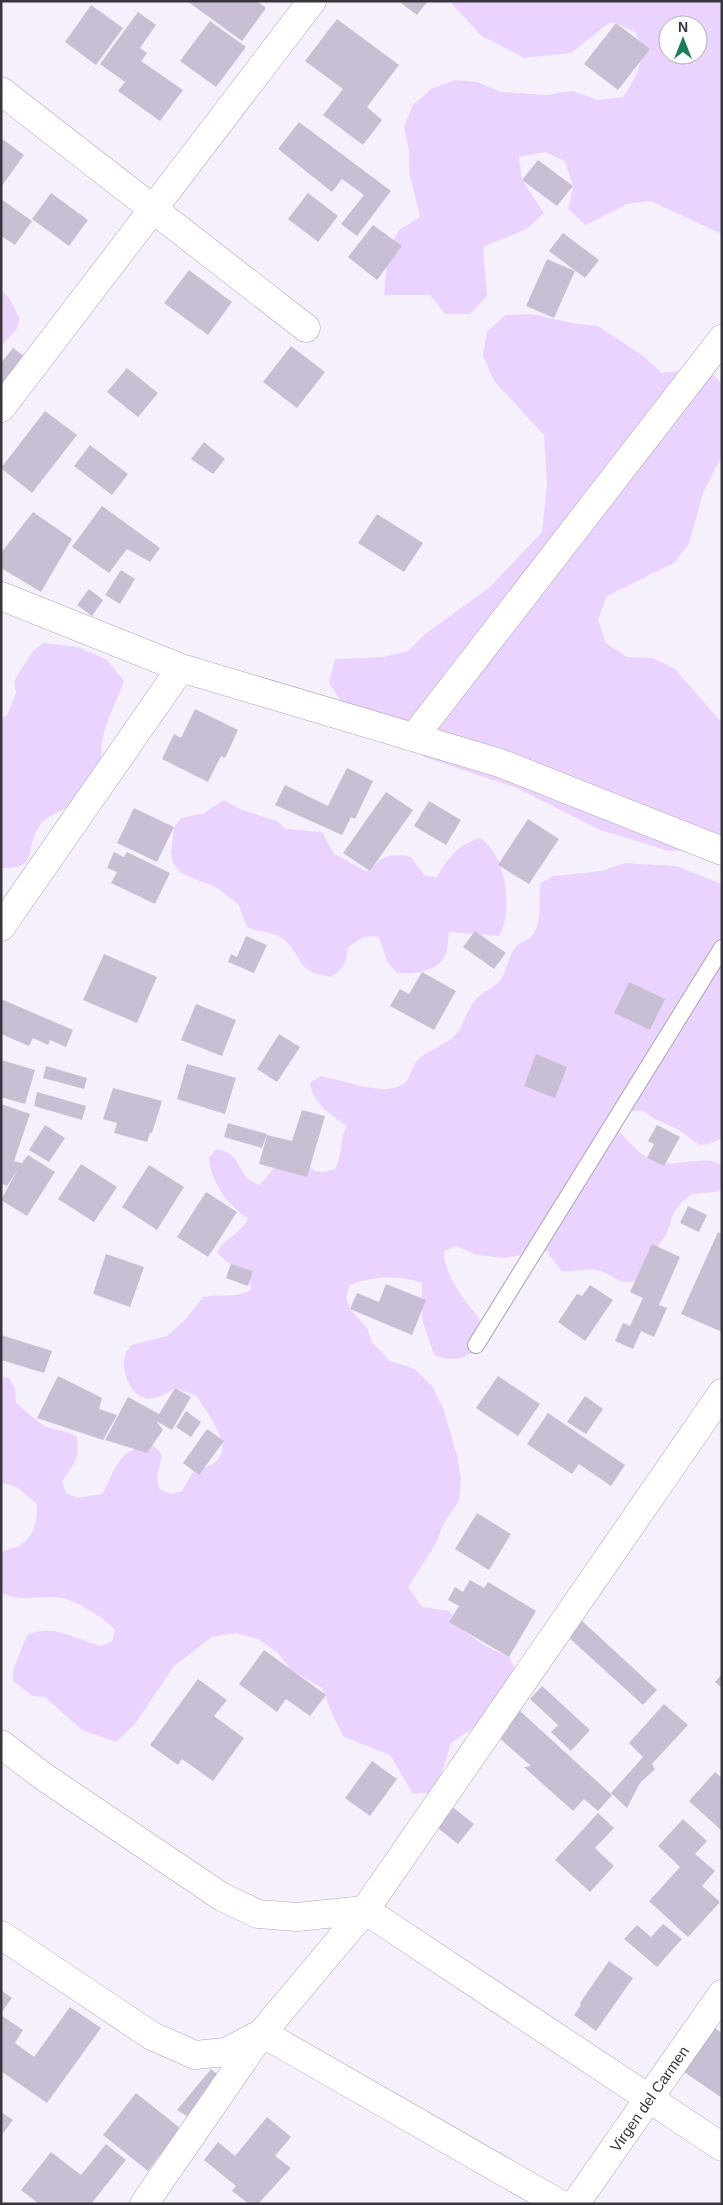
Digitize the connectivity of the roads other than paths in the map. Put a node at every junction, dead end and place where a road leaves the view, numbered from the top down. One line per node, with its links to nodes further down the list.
1 (312, 1): 3 (street)
2 (1, 91): 3 (street)
3 (153, 209): 4 (street); 6 (street)
4 (306, 328)
5 (722, 339): 9 (street)
6 (1, 408)
7 (1, 596): 8 (street)
8 (181, 668): 9 (street); 11 (street)
9 (414, 737): 10 (street)
10 (722, 851)
11 (1, 927)
12 (722, 948): 13 (lane)
13 (476, 1345)
14 (722, 1393): 16 (street)
15 (1, 1744): 16 (street)
16 (365, 1910): 19 (street); 20 (street)
17 (1, 1935): 19 (street)
18 (722, 1994): 20 (street, Virgen del Carmen)
19 (262, 2033): 22 (street); 23 (street)
20 (649, 2099): 21 (street); 24 (street, Virgen del Carmen)
21 (722, 2147)
22 (144, 2204)
23 (560, 2204)
24 (575, 2204)

